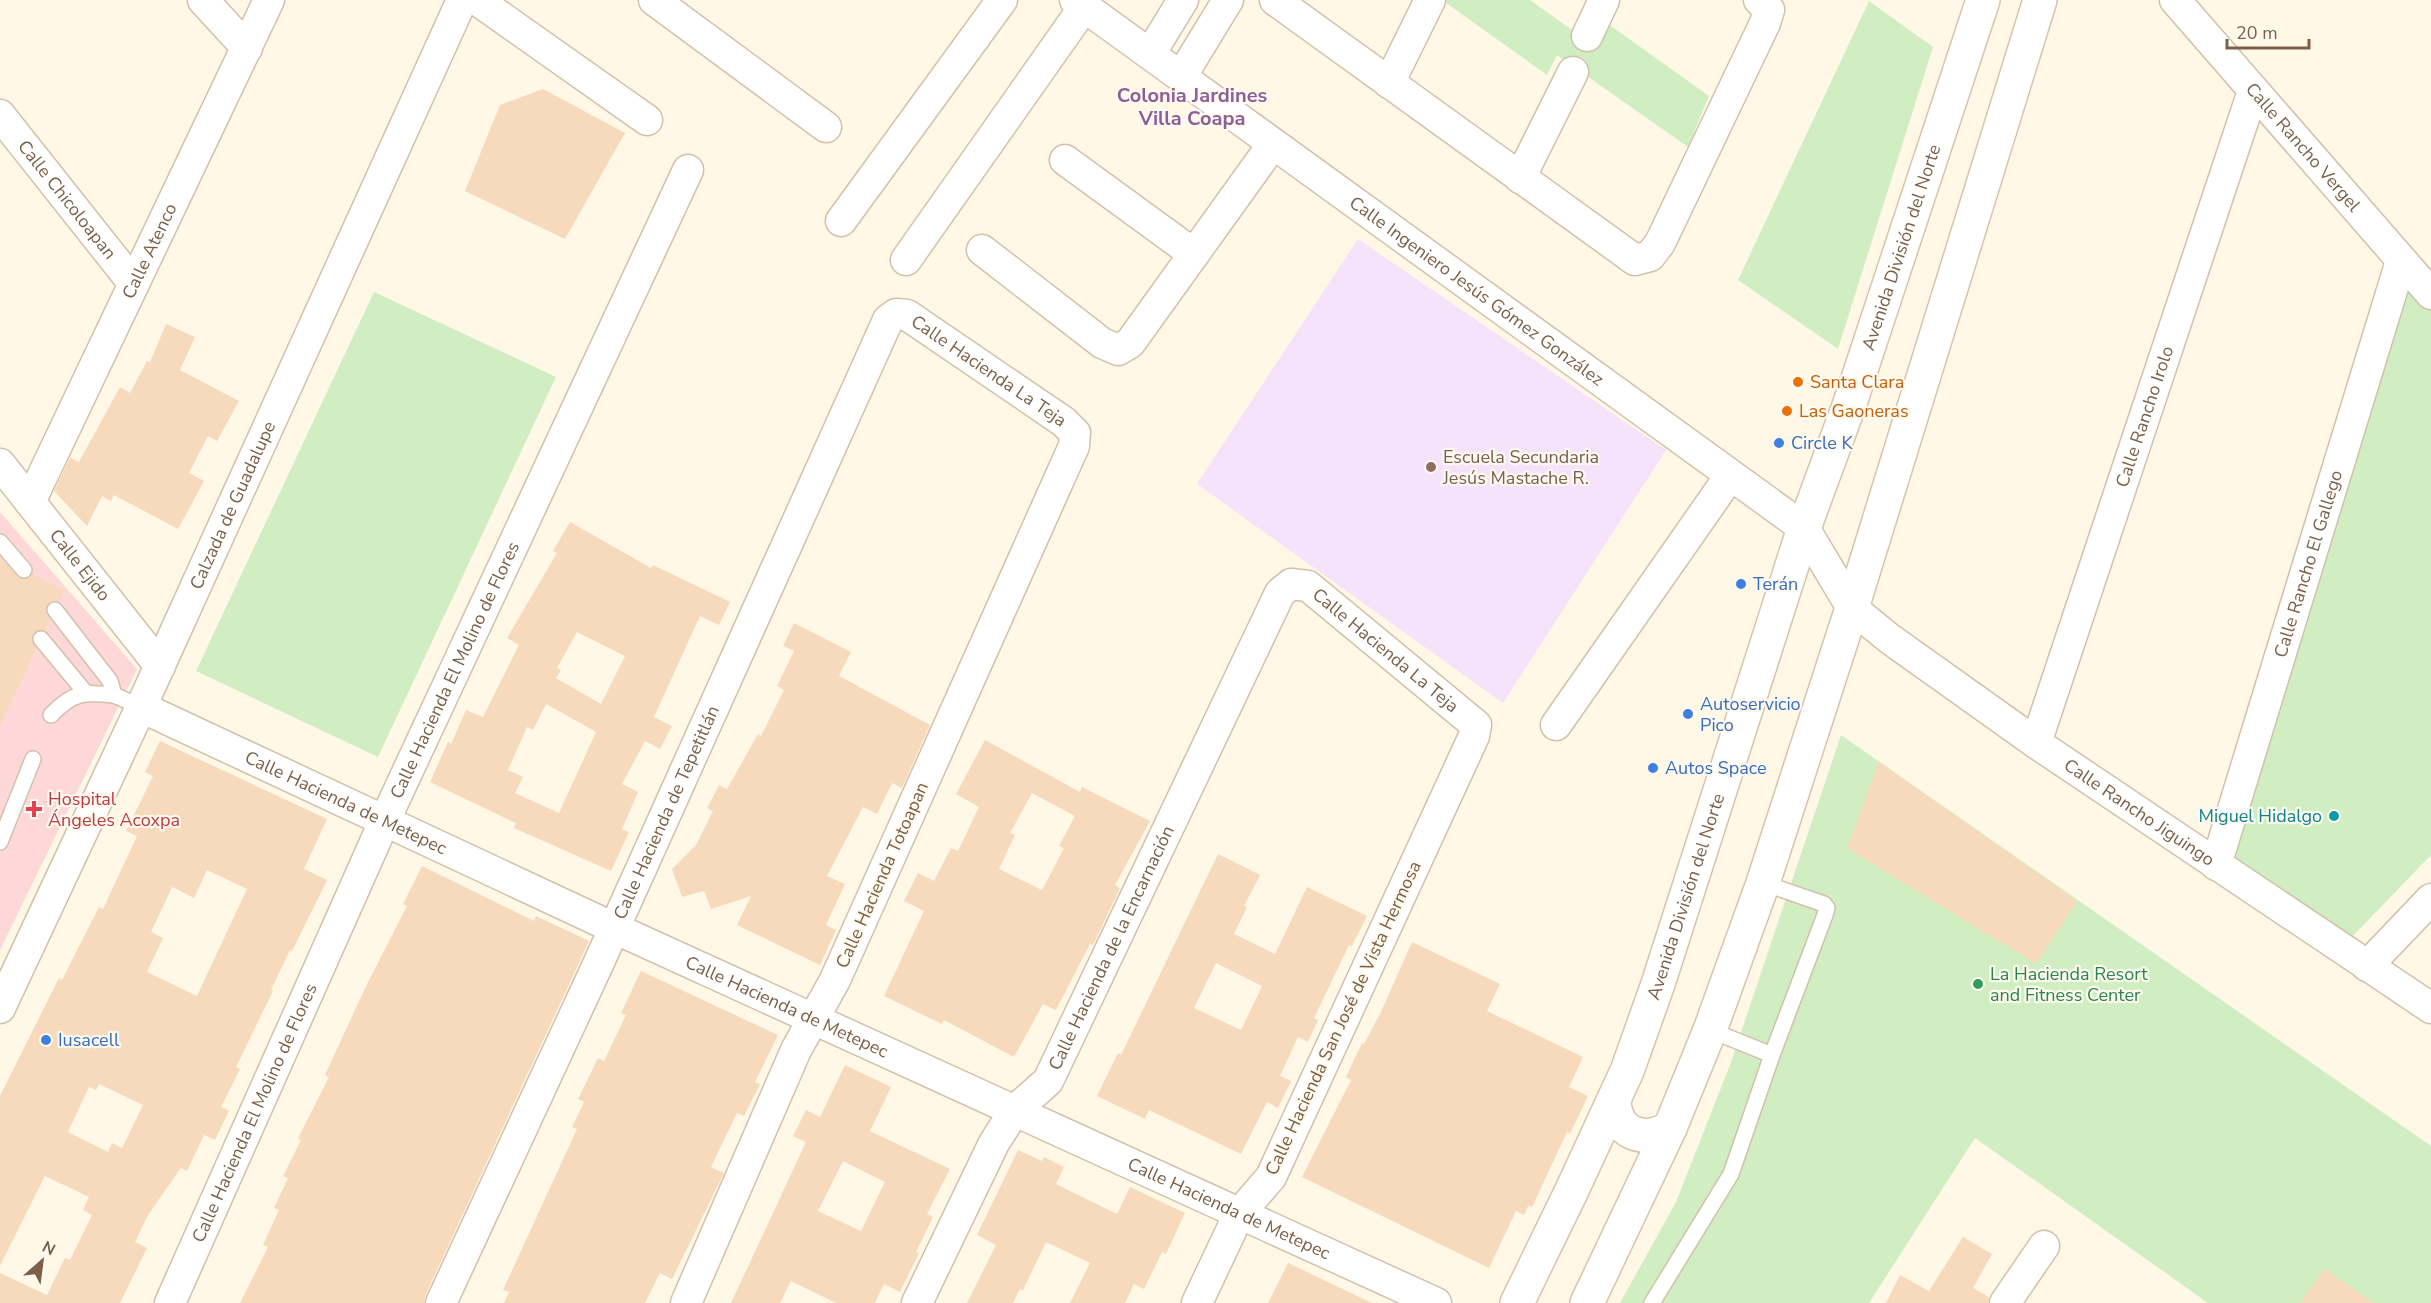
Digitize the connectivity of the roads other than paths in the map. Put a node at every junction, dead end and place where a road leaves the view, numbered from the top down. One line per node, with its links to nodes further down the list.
1 (203, 0): 18 (street)
2 (269, 0): 18 (street, Calle Atenco)
3 (462, 0): 50 (street, Calzada de Guadalupe)
4 (477, 0): 25 (street)
5 (654, 0): 26 (street)
6 (1002, 0): 31 (street)
7 (1183, 0): 19 (street)
8 (1228, 0): 21 (street)
9 (1275, 0): 22 (street)
10 (1430, 0): 22 (street)
11 (1604, 0): 17 (street)
12 (1759, 0): 30 (street)
13 (1983, 0): 43 (main road, Avenida División del Norte)
14 (2040, 0): 47 (main road)
15 (2175, 0): 23 (street, Calle Rancho Vergel)
16 (1080, 3): 19 (street, Calle Ingeniero Jesús Gómez González); 34 (street)
17 (1587, 36)
18 (246, 48): 36 (street, Calle Atenco)
19 (1150, 54): 21 (street, Calle Ingeniero Jesús Gómez González)
20 (1573, 72): 30 (street)
21 (1181, 77): 27 (street, Calle Ingeniero Jesús Gómez González)
22 (1389, 83): 30 (street)
23 (2253, 91): 35 (street, Calle Rancho Vergel); 57 (street, Calle Rancho Irolo)
24 (0, 115): 36 (street, Calle Chicoloapan)
25 (647, 120)
26 (826, 127)
27 (1273, 144): 33 (street); 41 (street, Calle Ingeniero Jesús Gómez González)
28 (1065, 160): 33 (street)
29 (688, 170): 59 (street, Calle Hacienda El Molino de Flores)
30 (1520, 178)
31 (841, 221)
32 (982, 250): 33 (street)
33 (1194, 254)
34 (906, 260)
35 (2401, 261): 37 (street, Calle Rancho Vergel); 61 (street, Calle Rancho El Gallego)
36 (134, 284): 42 (street, Calle Atenco)
37 (2431, 294)
38 (888, 320): 39 (street, Calle Hacienda La Teja); 64 (street, Calle Hacienda de Tepetitlán)
39 (1074, 446): 68 (street, Calle Hacienda Totoapan)
40 (0, 464): 42 (street, Calle Ejido)
41 (1730, 476): 43 (street, Calle Ingeniero Jesús Gómez González); 56 (street)
42 (30, 502): 50 (street, Calle Ejido)
43 (1804, 528): 47 (street, Calle Ingeniero Jesús Gómez González); 71 (main road, Avenida División del Norte)
44 (0, 542): 45 (lane)
45 (24, 570)
46 (1291, 584): 55 (street, Calle Hacienda La Teja); 72 (street, Calle Hacienda de la Encarnación)
47 (1852, 608): 57 (street, Calle Rancho Jiguingo); 62 (main road)
48 (55, 610): 52 (lane)
49 (41, 639): 51 (lane)
50 (160, 666): 53 (street, Calzada de Guadalupe)
51 (85, 693): 52 (lane); 54 (lane)
52 (114, 695): 53 (lane)
53 (141, 707): 59 (street, Calle Hacienda de Metepec); 66 (street, Calzada de Guadalupe)
54 (51, 715)
55 (1476, 725): 76 (street, Calle Hacienda San José de Vista Hermosa)
56 (1556, 725)
57 (2036, 742): 61 (street, Calle Rancho Jiguingo)
58 (33, 759): 60 (lane)
59 (384, 822): 64 (street, Calle Hacienda de Metepec); 78 (street, Calle Hacienda El Molino de Flores)
60 (0, 842)
61 (2216, 865): 65 (street, Calle Rancho Jiguingo)
62 (1763, 883): 69 (main road); 70 (lane)
63 (2431, 899): 65 (street)
64 (614, 928): 68 (street, Calle Hacienda de Metepec); 79 (street, Calle Hacienda de Tepetitlán)
65 (2367, 966): 67 (street, Calle Rancho Jiguingo)
66 (0, 1008)
67 (2431, 1008)
68 (813, 1018): 72 (street, Calle Hacienda de Metepec); 80 (street, Calle Hacienda Totoapan)
69 (1710, 1030): 70 (lane); 73 (main road)
70 (1772, 1055): 86 (lane)
71 (1614, 1100): 73 (main road); 74 (main road, Avenida División del Norte)
72 (1016, 1110): 76 (street, Calle Hacienda de Metepec); 81 (street, Calle Hacienda de la Encarnación)
73 (1670, 1128): 75 (main road)
74 (1588, 1158): 75 (main road); 84 (main road, Avenida División del Norte)
75 (1645, 1180): 85 (main road)
76 (1239, 1214): 82 (street, Calle Hacienda San José de Vista Hermosa); 83 (street, Calle Hacienda de Metepec)
77 (2044, 1246): 87 (street)
78 (170, 1303)
79 (441, 1303)
80 (686, 1303)
81 (917, 1303)
82 (1197, 1303)
83 (1436, 1303)
84 (1516, 1303)
85 (1587, 1303)
86 (1652, 1303)
87 (2006, 1303)

